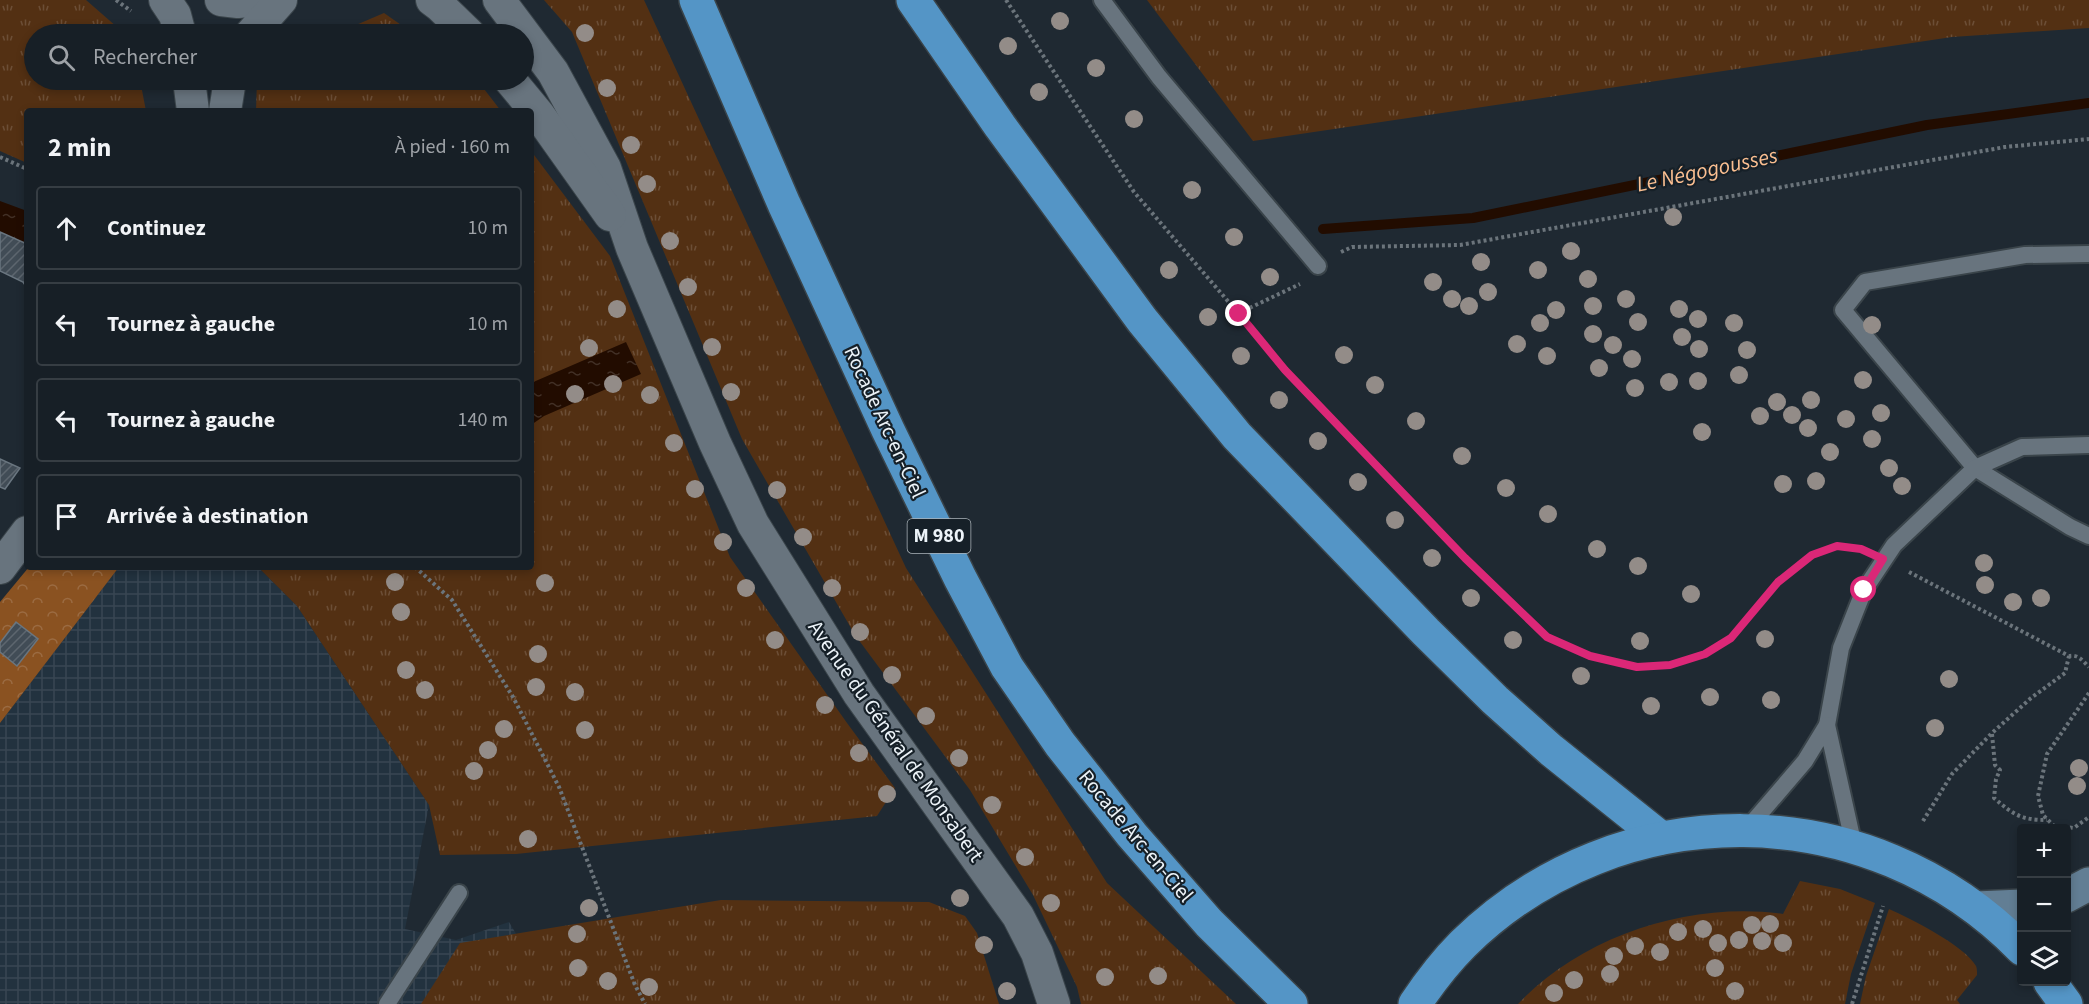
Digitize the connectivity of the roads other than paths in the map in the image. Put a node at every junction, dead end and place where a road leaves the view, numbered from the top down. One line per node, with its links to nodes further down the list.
1 (165, 0): 10 (street)
2 (221, 0): 3 (street)
3 (258, 0)
4 (281, 0): 11 (street)
5 (432, 0): 12 (street)
6 (499, 0): 13 (street, Avenue du Général de Monsabert)
7 (696, 0): 43 (highway, Rocade Arc-en-Ciel / M 980)
8 (913, 0): 32 (highway)
9 (1102, 0): 24 (lane)
10 (177, 24)
11 (260, 24)
12 (459, 24)
13 (517, 24)
14 (534, 47): 22 (street, Avenue du Général de Monsabert)
15 (190, 90): 18 (street)
16 (228, 90): 19 (street)
17 (518, 90): 20 (street, Avenue du Général de Monsabert)
18 (193, 108)
19 (225, 108)
20 (533, 108)
21 (534, 109): 22 (street, Avenue du Général de Monsabert)
22 (632, 248): 42 (street, Avenue du Général de Monsabert)
23 (2089, 254): 26 (lane)
24 (1318, 266)
25 (2089, 445): 26 (lane)
26 (1975, 468): 28 (lane); 30 (lane)
27 (24, 536): 29 (street)
28 (2089, 536)
29 (0, 568)
30 (1827, 725): 31 (lane); 33 (lane)
31 (1746, 830): 32 (highway); 33 (highway)
32 (1661, 838): 44 (highway)
33 (1854, 846): 38 (highway)
34 (2089, 884): 36 (main road)
35 (459, 893): 41 (lane)
36 (2071, 894)
37 (2017, 906): 38 (main road)
38 (1976, 908): 39 (highway)
39 (2017, 945)
40 (2053, 986): 45 (highway)
41 (387, 1004)
42 (1054, 1004)
43 (1291, 1004)
44 (1415, 1004)
45 (2066, 1004)

